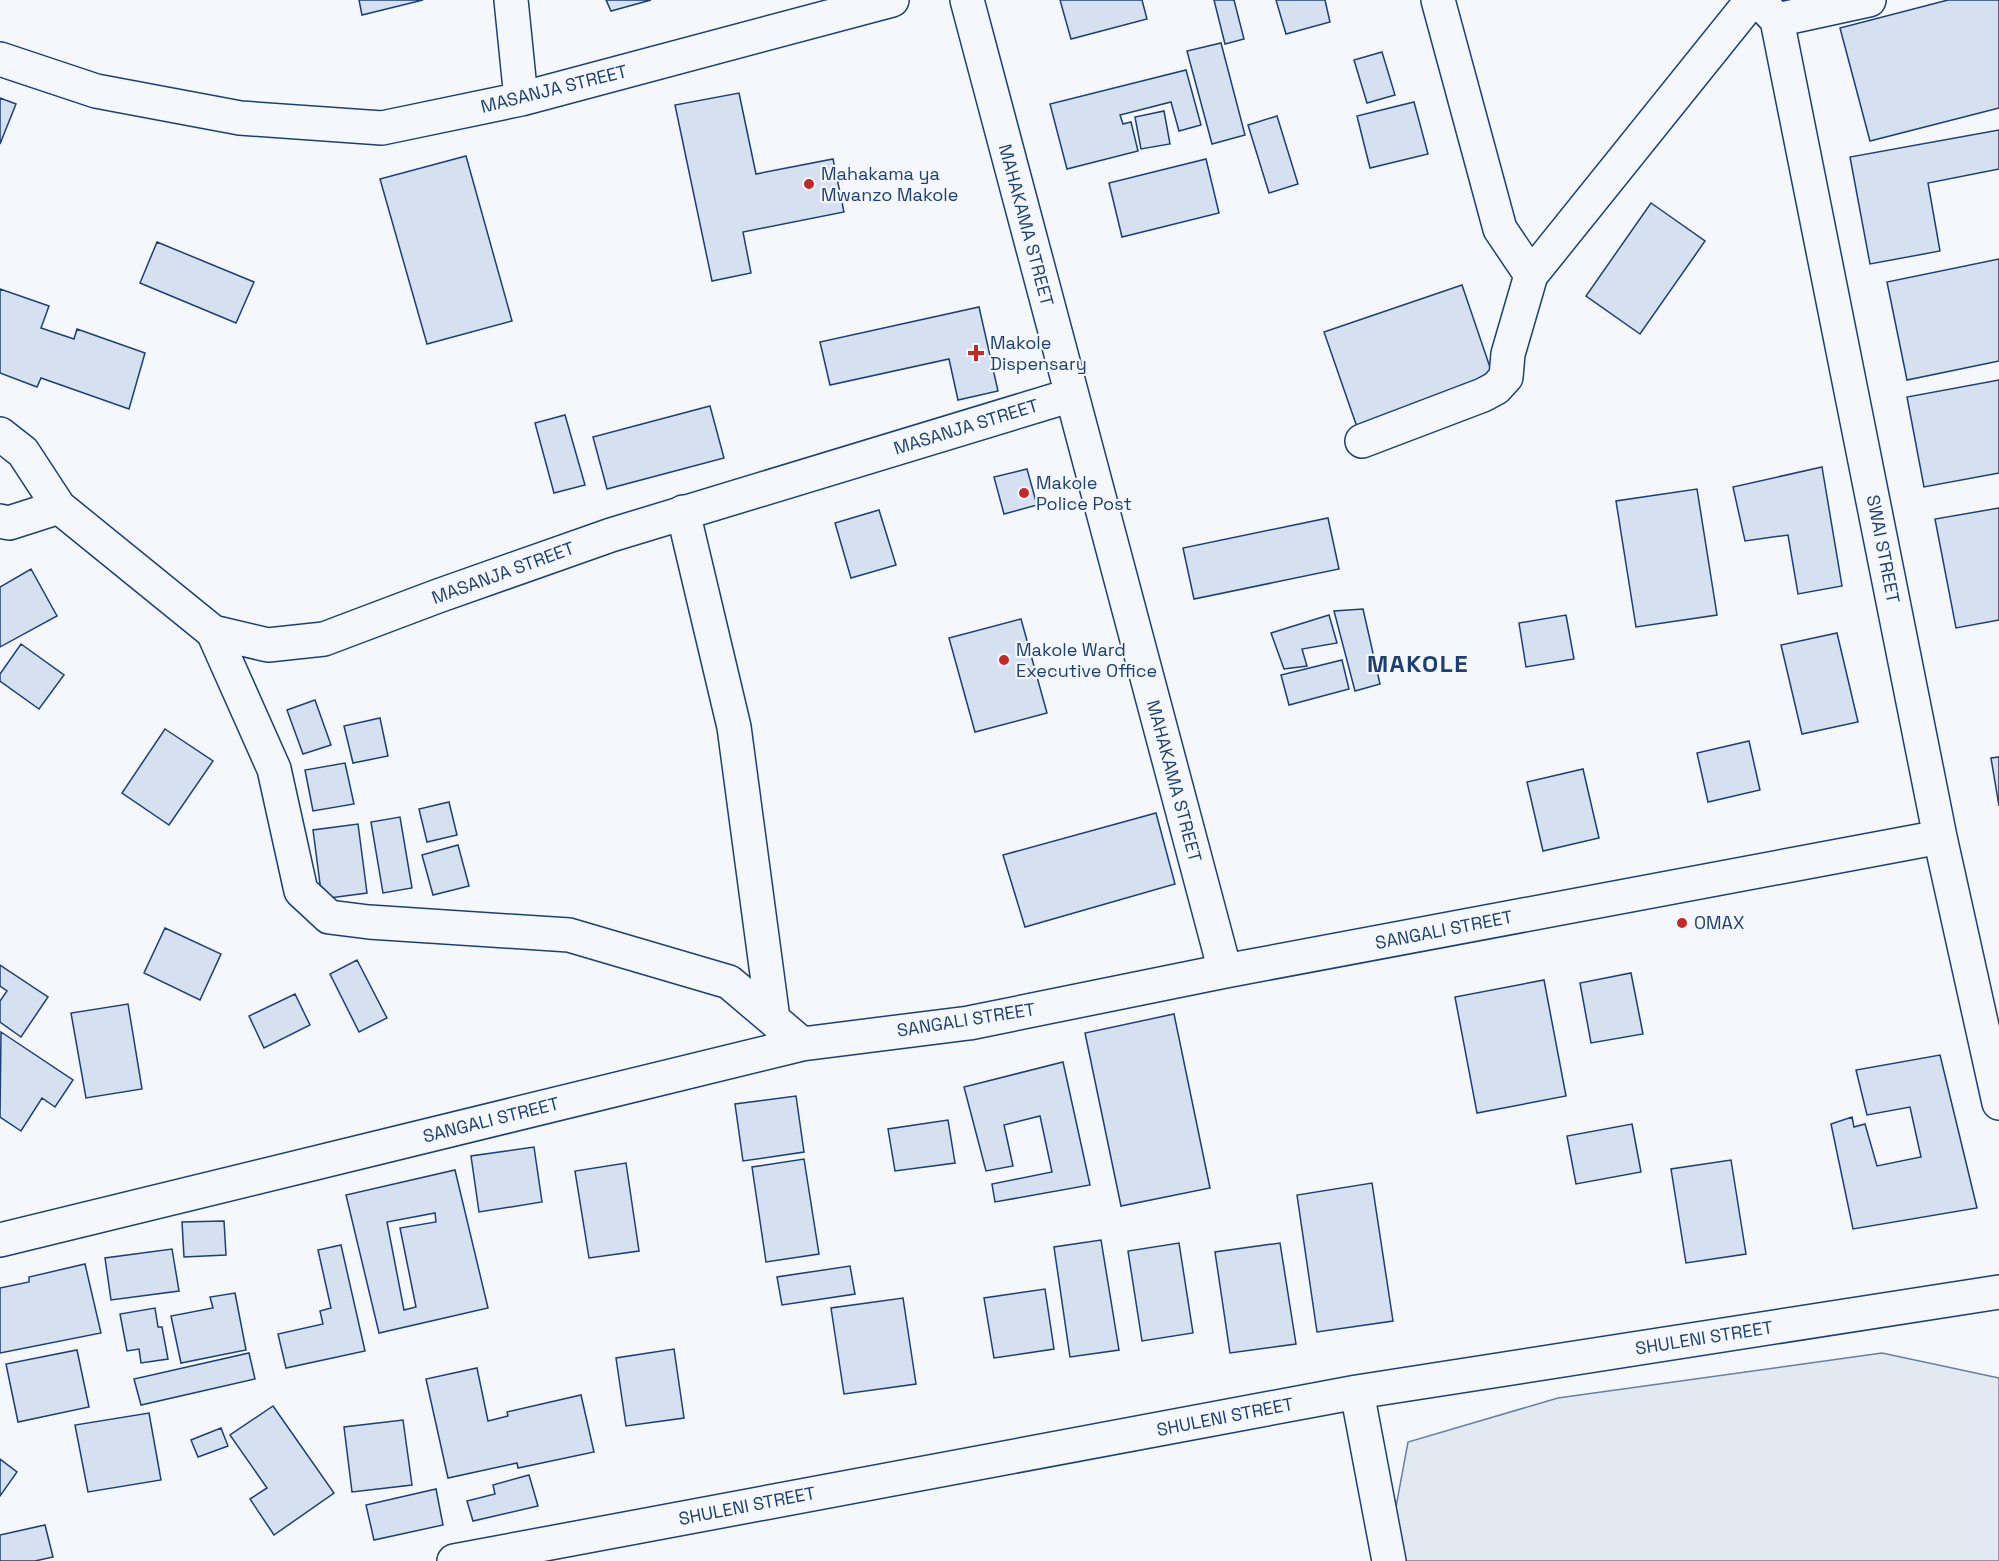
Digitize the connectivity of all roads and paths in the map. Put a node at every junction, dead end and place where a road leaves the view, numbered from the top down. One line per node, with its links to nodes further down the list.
1 (512, 0): 8 (street)
2 (892, 0): 8 (street, MASANJA STREET)
3 (967, 0): 10 (street, MAHAKAMA STREET)
4 (1438, 0): 9 (street)
5 (1869, 0): 6 (street)
6 (1762, 7): 9 (street); 17 (street, SWAI STREET)
7 (0, 60): 8 (street, MASANJA STREET)
8 (521, 99)
9 (1531, 275): 12 (street)
10 (1072, 395): 14 (street, MASANJA STREET); 18 (street, MAHAKAMA STREET)
11 (0, 434): 13 (street, MASANJA STREET)
12 (1362, 441)
13 (59, 507): 15 (street); 16 (street, MASANJA STREET)
14 (683, 512): 16 (street, MASANJA STREET); 19 (street)
15 (0, 521)
16 (213, 632): 19 (street)
17 (1940, 837): 18 (street, SANGALI STREET); 21 (street, SWAI STREET)
18 (1225, 972): 20 (street, SANGALI STREET)
19 (773, 1019): 20 (street)
20 (802, 1044): 22 (street, SANGALI STREET)
21 (1999, 1103)
22 (0, 1240)
23 (1999, 1292): 24 (street, SHULENI STREET)
24 (1357, 1392): 25 (street, SHULENI STREET); 26 (street)
25 (454, 1561)
26 (1389, 1561)

